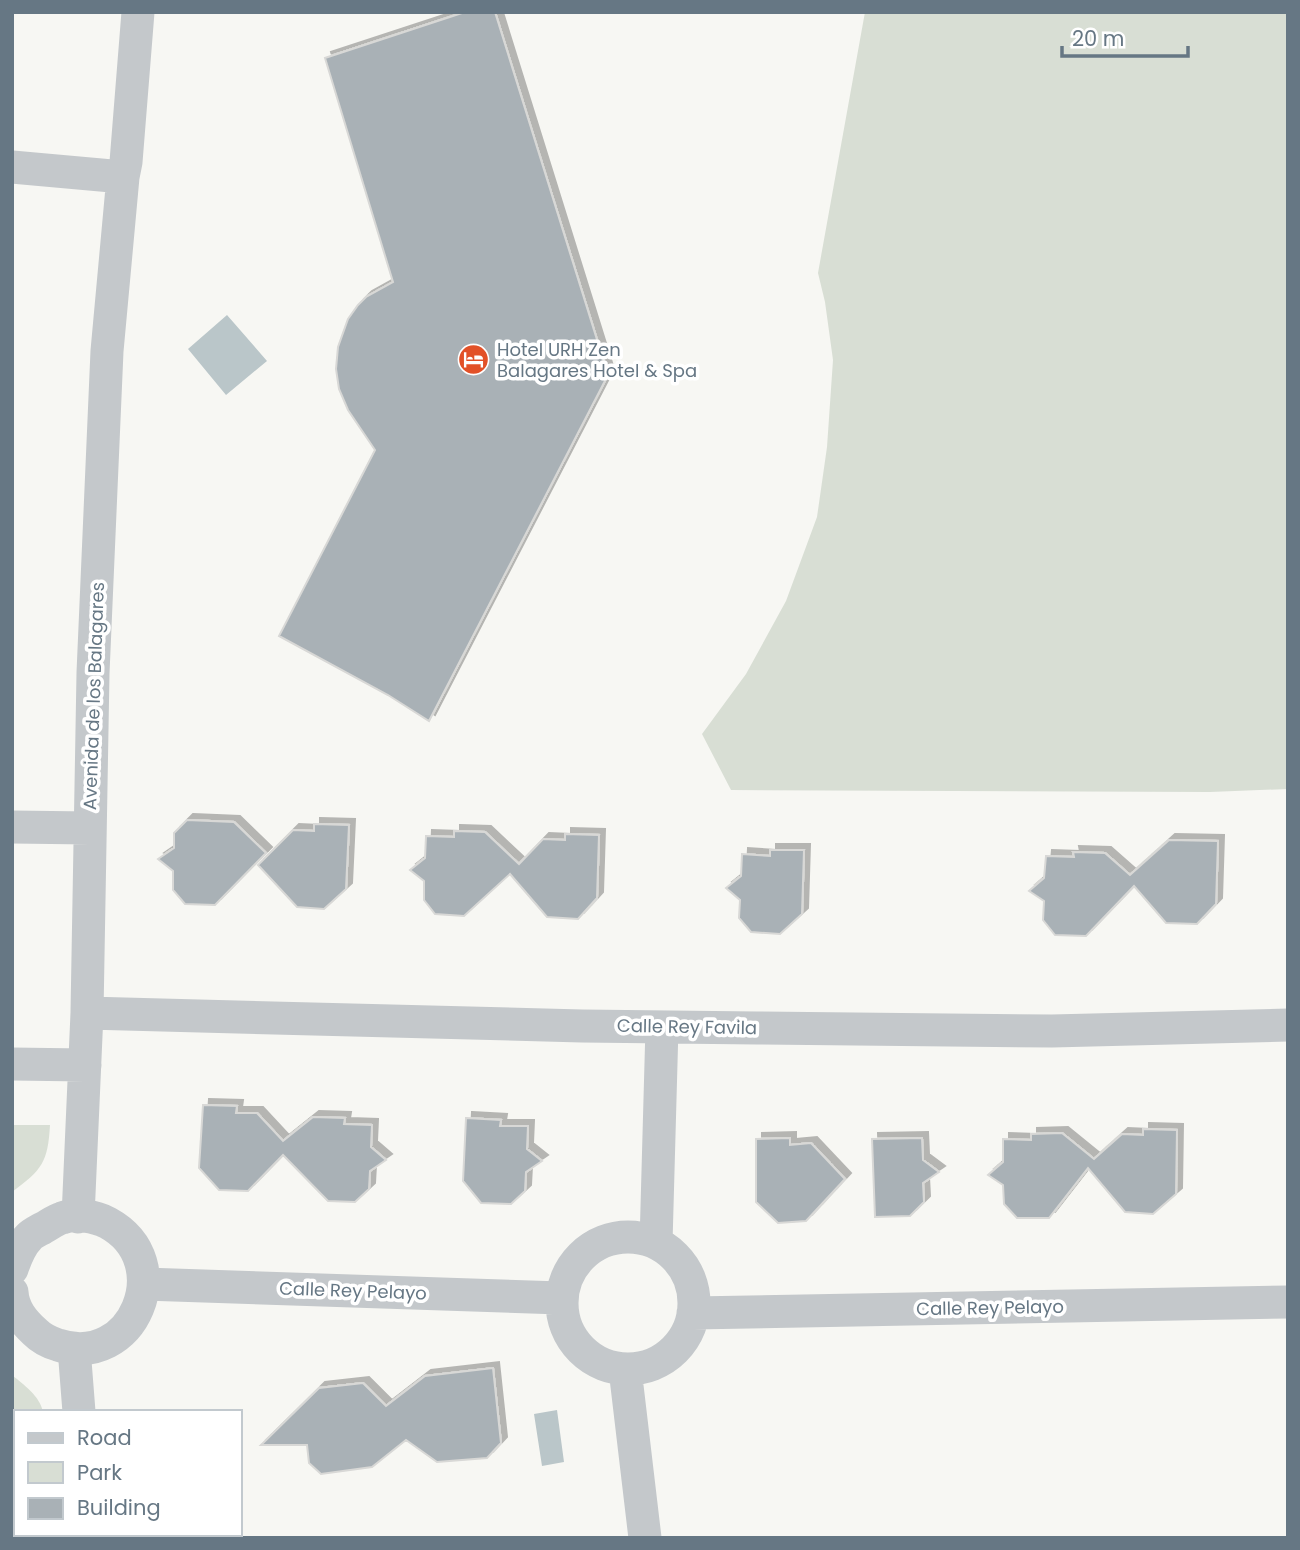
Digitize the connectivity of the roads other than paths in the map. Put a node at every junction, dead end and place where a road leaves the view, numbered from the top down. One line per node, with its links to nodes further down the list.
1 (138, 12): 3 (street, Avenida de los Balagares)
2 (12, 167): 3 (street)
3 (123, 177): 5 (street, Avenida de los Balagares)
4 (12, 827): 5 (street)
5 (90, 828): 6 (street, Avenida de los Balagares)
6 (87, 1013): 8 (street, Calle Rey Favila); 10 (street, Avenida de los Balagares)
7 (1288, 1025): 8 (street, Calle Rey Favila)
8 (662, 1027): 12 (street)
9 (12, 1064): 10 (street)
10 (85, 1065): 11 (street, Avenida de los Balagares)
11 (78, 1217): 13 (street); 14 (street)
12 (656, 1243): 16 (street); 18 (street)
13 (12, 1269)
14 (144, 1284): 16 (street, Calle Rey Pelayo); 19 (street)
15 (12, 1292): 19 (street)
16 (561, 1298): 20 (street)
17 (1288, 1302): 18 (street, Calle Rey Pelayo)
18 (693, 1313): 20 (street)
19 (74, 1348): 21 (street)
20 (625, 1369): 22 (street)
21 (79, 1410)
22 (645, 1538)

